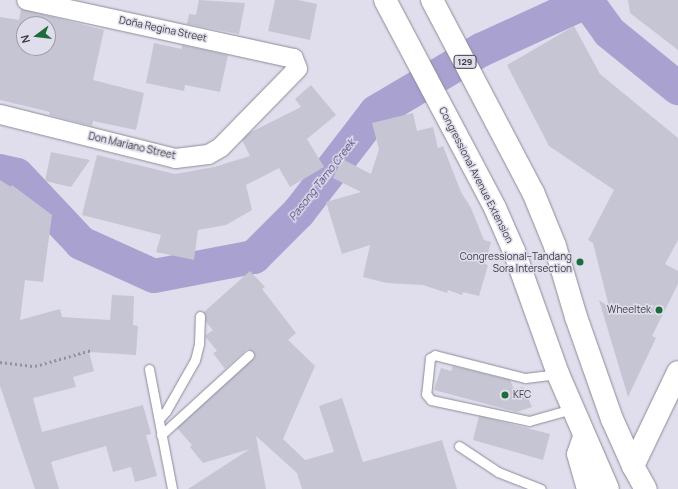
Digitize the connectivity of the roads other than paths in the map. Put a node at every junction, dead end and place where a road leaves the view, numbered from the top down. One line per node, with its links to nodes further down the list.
1 (26, 0): 4 (street, Doña Regina Street)
2 (385, 0): 10 (main road, Congressional Avenue Extension)
3 (432, 0): 16 (main road, 129)
4 (297, 62): 5 (street, Don Mariano Street)
5 (0, 114)
6 (200, 316): 12 (lane)
7 (249, 356): 13 (lane)
8 (149, 369): 12 (lane)
9 (678, 372): 16 (main road)
10 (558, 374): 11 (main road, Congressional Avenue Extension); 11 (lane)
11 (572, 409): 14 (main road, Congressional Avenue Extension)
12 (159, 419): 13 (lane)
13 (161, 434): 17 (lane)
14 (584, 437): 19 (main road); 20 (main road, Congressional Avenue Extension)
15 (459, 446): 18 (lane)
16 (632, 466): 21 (main road, 129)
17 (172, 489)
18 (541, 489)
19 (588, 489)
20 (608, 489)
21 (646, 489)

